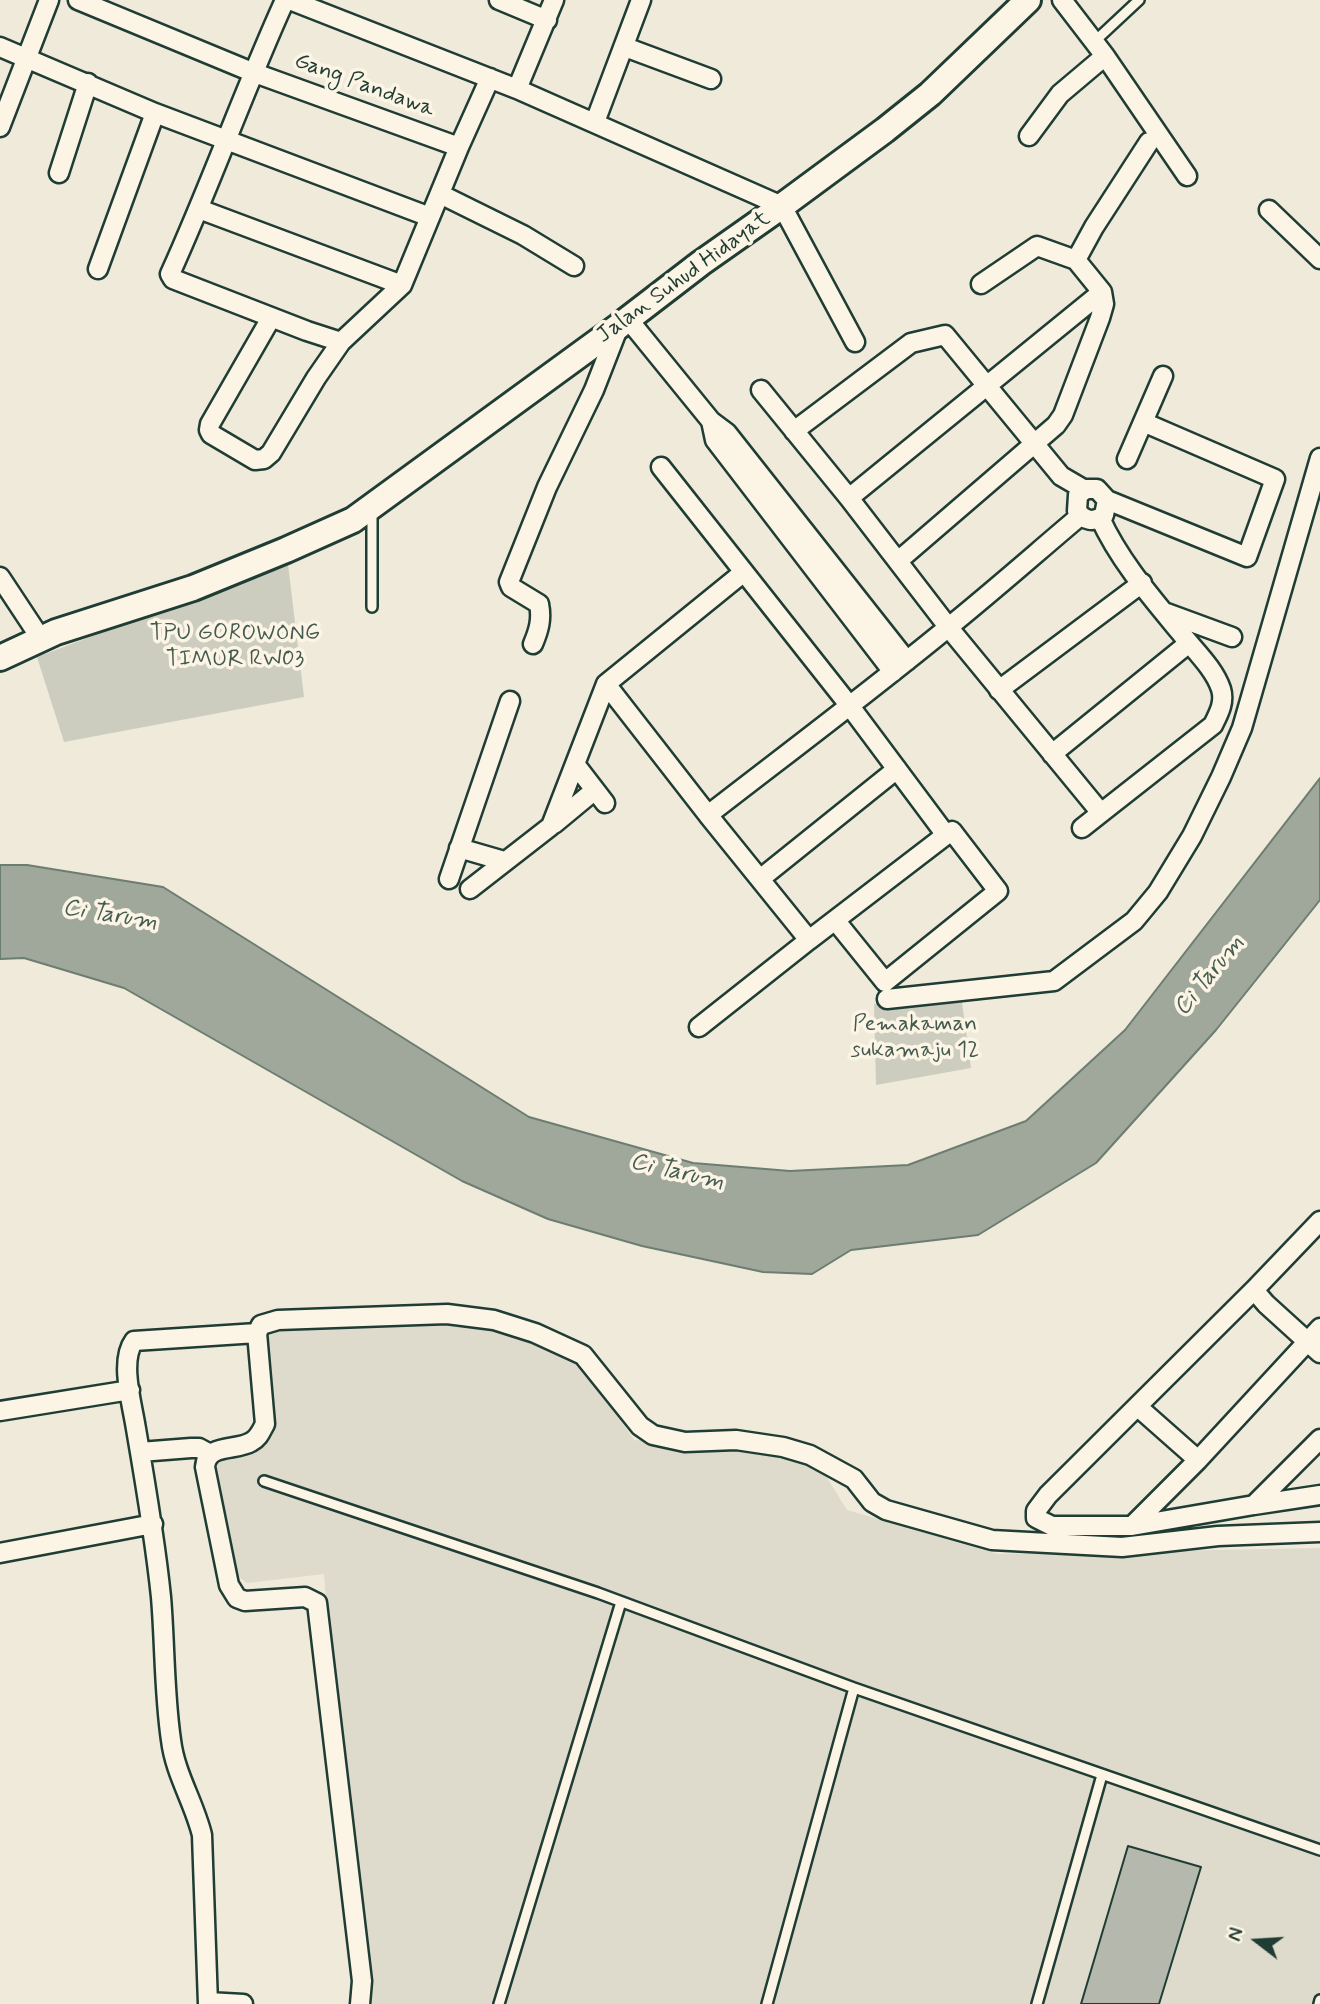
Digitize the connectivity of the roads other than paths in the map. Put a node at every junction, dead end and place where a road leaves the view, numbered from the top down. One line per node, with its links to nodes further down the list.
1 (49, 0): 14 (street)
2 (78, 0): 15 (street, Gang Pandawa)
3 (287, 0): 15 (street); 16 (street)
4 (499, 0): 10 (street)
5 (554, 0): 10 (street)
6 (641, 0): 12 (street)
7 (1028, 0): 30 (street, Jalan Suhud Hidayat)
8 (1062, 0): 13 (street)
9 (1139, 0): 13 (lane)
10 (547, 20): 19 (street)
11 (0, 47): 14 (street)
12 (625, 47): 17 (street); 21 (street)
13 (1100, 49): 23 (street); 28 (street)
14 (26, 58): 18 (street); 22 (street)
15 (253, 72): 24 (street); 26 (street, Gang Pandawa)
16 (490, 78): 19 (street); 26 (street)
17 (711, 79)
18 (88, 83): 20 (street); 27 (street)
19 (517, 89): 21 (street)
20 (155, 113): 24 (street); 37 (street)
21 (595, 122): 30 (street)
22 (0, 127)
23 (1029, 136)
24 (225, 139): 31 (street); 33 (street)
25 (1149, 142): 35 (street)
26 (459, 147): 29 (street)
27 (59, 173)
28 (1187, 176)
29 (440, 194): 33 (street); 36 (street)
30 (782, 206): 42 (street, Jalan Suhud Hidayat); 44 (street)
31 (199, 209): 38 (street); 41 (street)
32 (1269, 210): 34 (street)
33 (430, 216): 38 (street)
34 (1320, 259)
35 (1076, 260): 39 (street); 40 (street)
36 (574, 266)
37 (97, 269)
38 (402, 285): 43 (street)
39 (981, 285)
40 (1102, 292): 46 (street); 50 (street)
41 (271, 318): 43 (street); 43 (street)
42 (624, 322): 57 (street, Jalan Suhud Hidayat); 69 (street); 71 (street)
43 (341, 342)
44 (855, 342)
45 (1163, 376): 48 (street)
46 (989, 386): 49 (street); 50 (street); 54 (street)
47 (761, 390): 49 (street)
48 (1143, 422): 52 (street); 55 (street)
49 (794, 431): 54 (street)
50 (1034, 444): 56 (street); 59 (street)
51 (1320, 458): 91 (street)
52 (1127, 459)
53 (661, 467): 60 (street)
54 (849, 498): 59 (street)
55 (1107, 500): 56 (street); 58 (street)
56 (1080, 502): 58 (street); 65 (street)
57 (372, 508): 63 (lane); 67 (street, Jalan Suhud Hidayat)
58 (1100, 518): 62 (street)
59 (898, 561): 65 (street)
60 (744, 572): 72 (street); 75 (street)
61 (0, 577): 67 (street)
62 (1142, 583): 64 (street); 73 (street)
63 (372, 607)
64 (1164, 612): 66 (street); 68 (street)
65 (948, 628): 71 (street); 73 (street)
66 (1232, 637)
67 (41, 639): 70 (street, Jalan Suhud Hidayat)
68 (1189, 643): 76 (street); 79 (street)
69 (533, 644)
70 (0, 658)
71 (900, 666): 75 (street)
72 (606, 684): 77 (street); 80 (street)
73 (999, 690): 76 (street)
74 (510, 701): 84 (street)
75 (849, 705): 78 (street); 80 (street)
76 (1052, 754): 79 (street)
77 (575, 764): 81 (street); 81 (street)
78 (897, 769): 83 (street); 87 (street)
79 (1101, 813): 82 (street)
80 (708, 814): 87 (street)
81 (551, 826): 85 (street)
82 (1083, 828)
83 (947, 835): 89 (street); 89 (street)
84 (459, 848): 85 (street); 86 (street)
85 (504, 861): 88 (street)
86 (449, 879)
87 (760, 879): 90 (street)
88 (470, 889)
89 (835, 920): 90 (street)
90 (809, 940): 92 (street)
91 (887, 999)
92 (699, 1027)
93 (1320, 1221): 94 (street)
94 (1254, 1290): 97 (street); 99 (street)
95 (1320, 1328): 97 (street)
96 (257, 1333): 98 (street); 103 (street); 110 (street)
97 (1313, 1347): 104 (street)
98 (130, 1390): 100 (street); 102 (street)
99 (1138, 1407): 104 (street); 109 (street)
100 (0, 1411)
101 (1320, 1439): 107 (street)
102 (141, 1452): 103 (street); 108 (street)
103 (210, 1454): 118 (street)
104 (1198, 1460): 109 (street)
105 (264, 1480): 112 (lane)
106 (1320, 1495): 107 (street)
107 (1254, 1505): 109 (street)
108 (153, 1524): 111 (street); 116 (street)
109 (1132, 1526)
110 (1320, 1531)
111 (0, 1553)
112 (621, 1602): 113 (lane); 119 (lane)
113 (853, 1688): 114 (lane); 120 (lane)
114 (1101, 1775): 115 (lane); 121 (lane)
115 (1320, 1850)
116 (208, 2003): 117 (street)
117 (243, 2004)
118 (360, 2004)
119 (499, 2004)
120 (767, 2004)
121 (1037, 2004)

